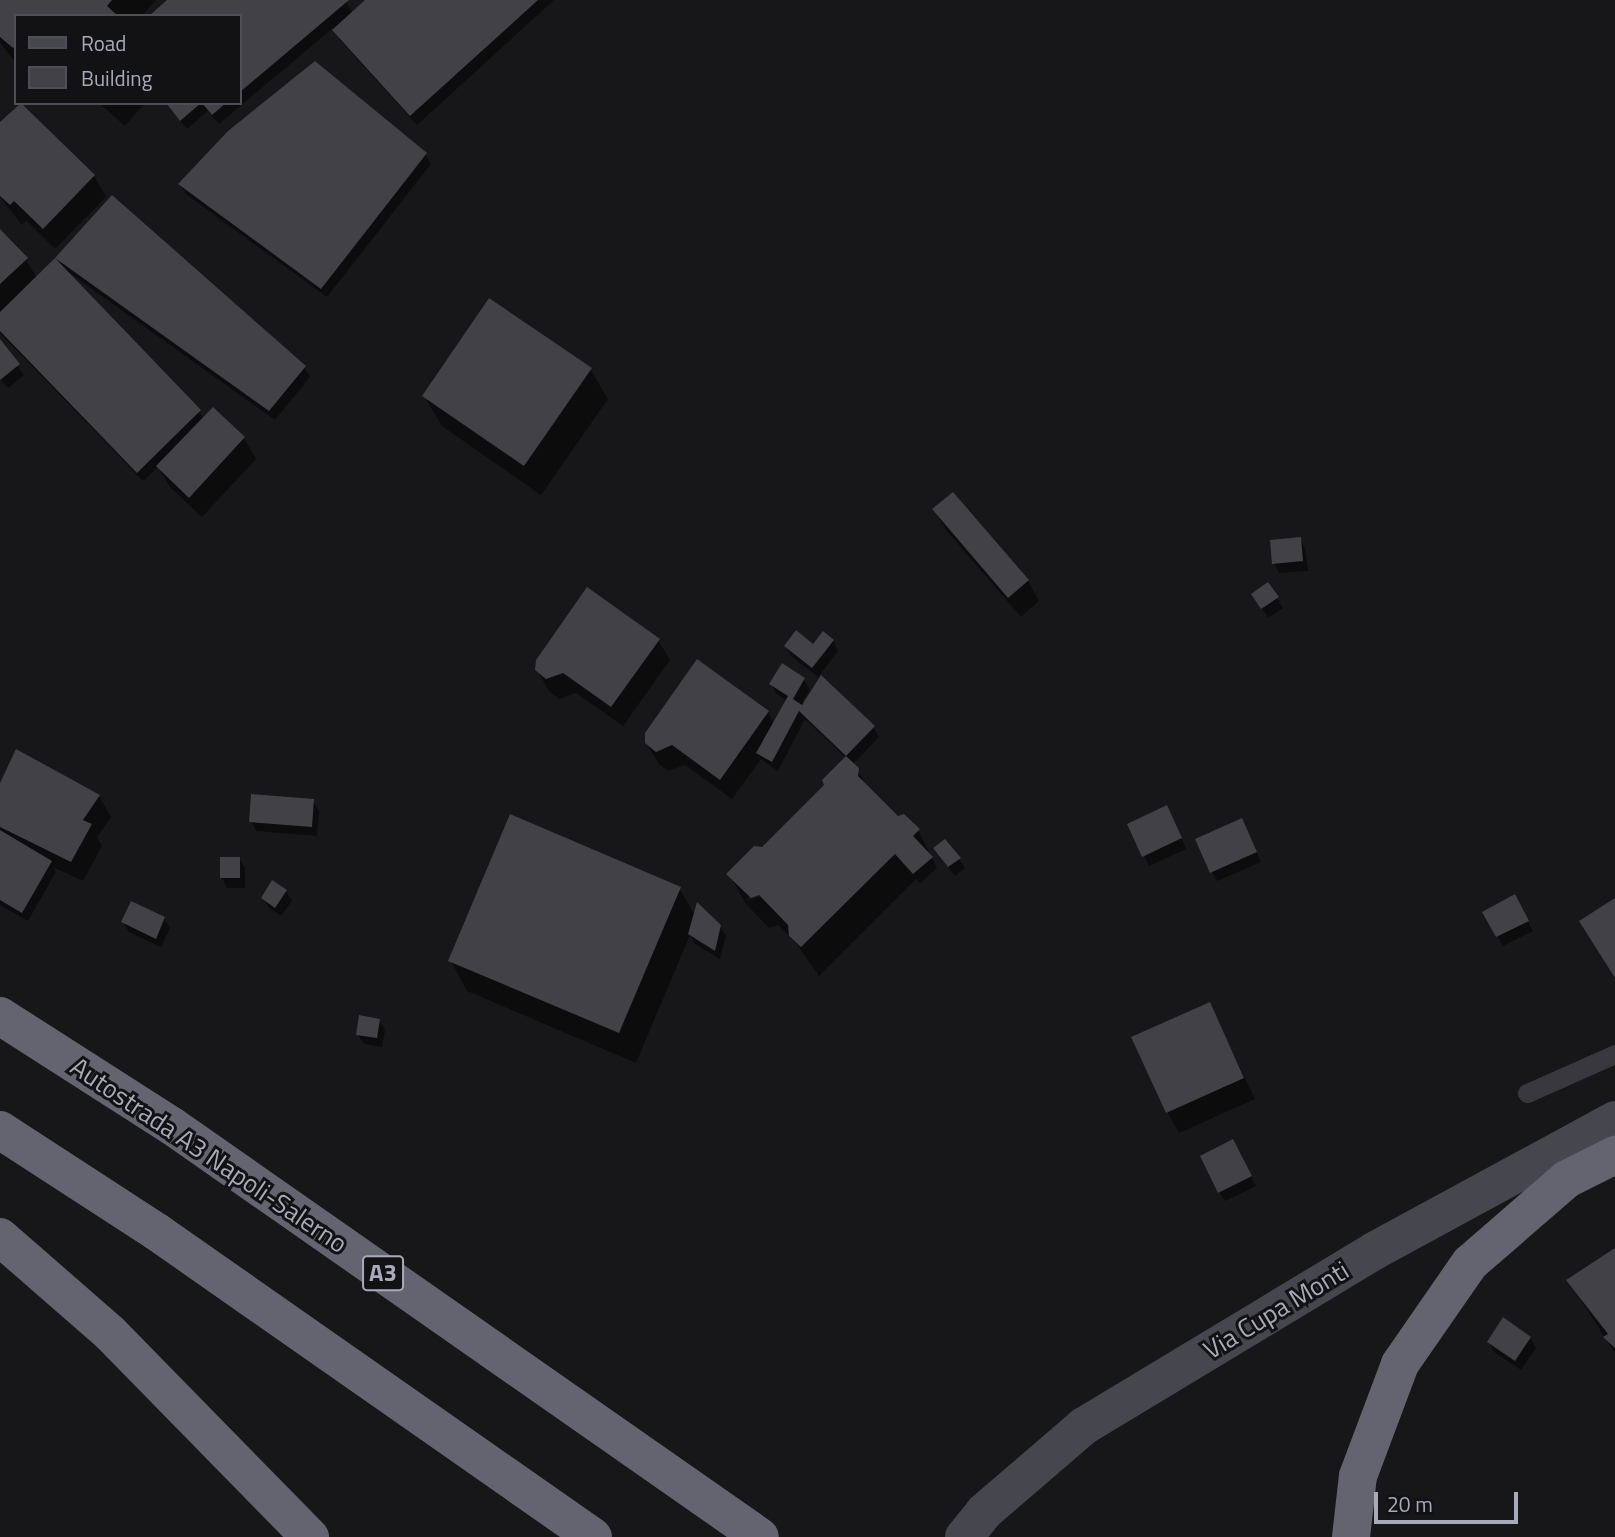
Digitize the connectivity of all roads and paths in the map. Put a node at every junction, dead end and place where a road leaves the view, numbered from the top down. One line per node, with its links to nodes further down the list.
1 (0, 1016): 10 (highway, Autostrada A3 Napoli-Salerno / A3)
2 (1615, 1054): 3 (lane)
3 (1527, 1093)
4 (1615, 1120): 11 (street, Via Cupa Monti)
5 (0, 1130): 9 (highway)
6 (1615, 1155): 12 (highway)
7 (0, 1237): 8 (highway)
8 (310, 1537)
9 (593, 1537)
10 (760, 1537)
11 (964, 1537)
12 (1351, 1537)

